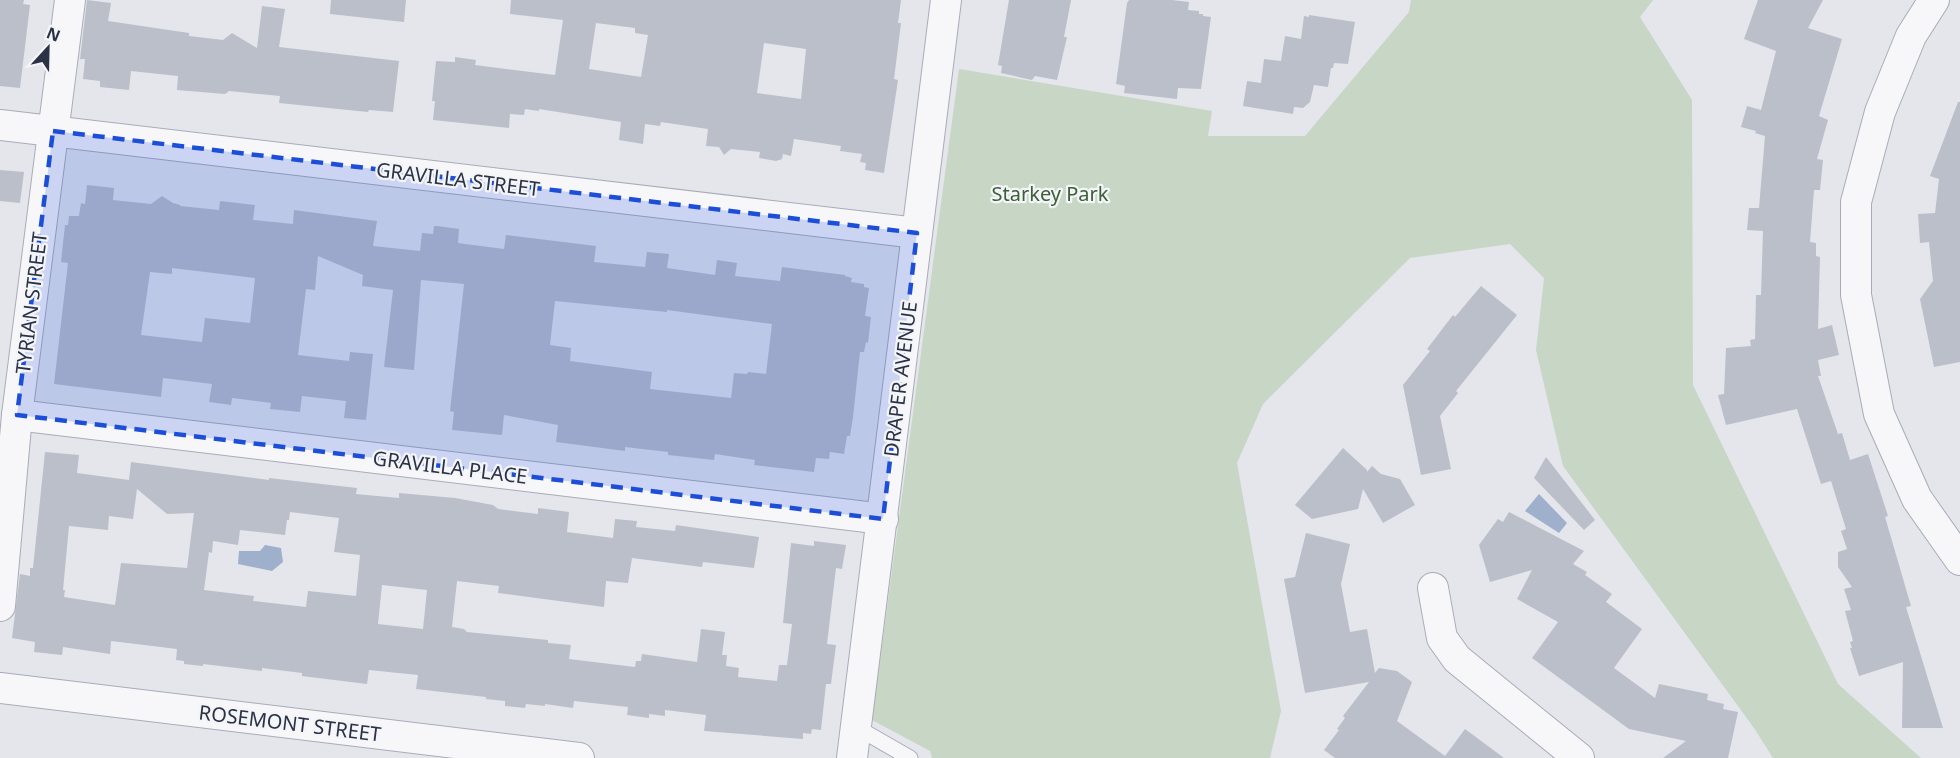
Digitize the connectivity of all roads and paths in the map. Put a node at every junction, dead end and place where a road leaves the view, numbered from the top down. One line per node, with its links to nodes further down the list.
1 (70, 0): 5 (street, TYRIAN STREET)
2 (946, 0): 6 (street, DRAPER AVENUE)
3 (1934, 0): 9 (street)
4 (0, 125): 5 (street, GRAVILLA STREET)
5 (53, 131): 6 (street, GRAVILLA STREET); 7 (street, TYRIAN STREET)
6 (917, 233): 8 (street, DRAPER AVENUE)
7 (16, 415): 8 (street, GRAVILLA PLACE); 11 (street, TYRIAN STREET)
8 (883, 519): 13 (street, DRAPER AVENUE)
9 (1960, 560)
10 (1433, 588): 17 (street)
11 (0, 606)
12 (0, 688): 14 (street, ROSEMONT STREET)
13 (856, 727): 15 (street, DRAPER AVENUE); 16 (lane)
14 (579, 758)
15 (852, 758)
16 (910, 758)
17 (1579, 758)

